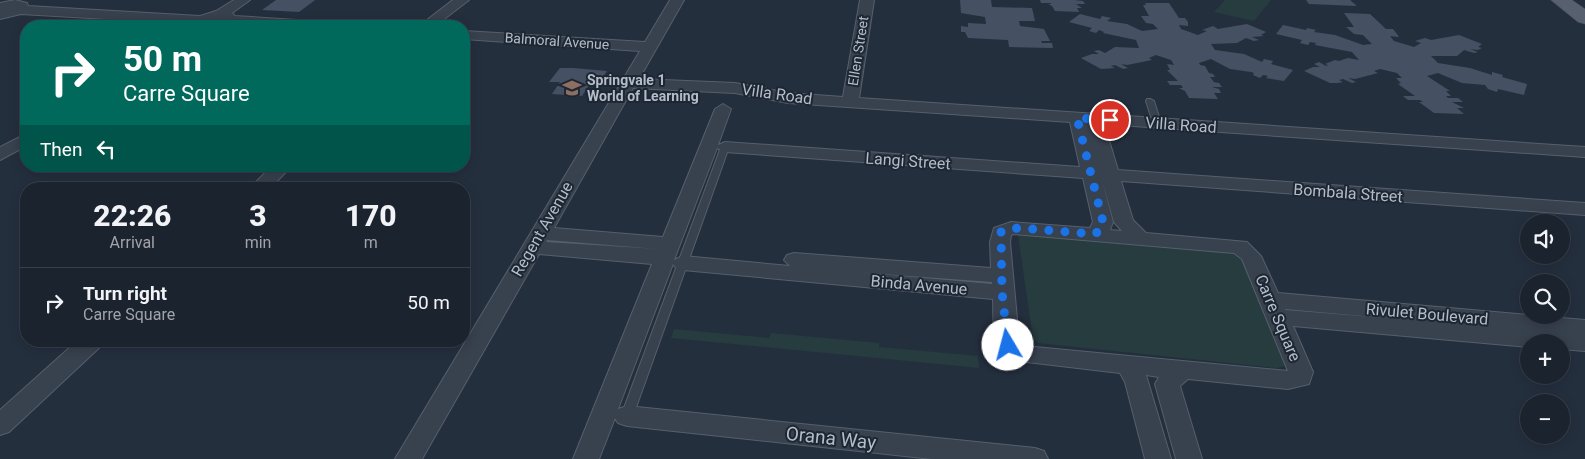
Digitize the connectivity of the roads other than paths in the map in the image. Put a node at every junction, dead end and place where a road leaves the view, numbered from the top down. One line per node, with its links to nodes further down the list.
1 (243, 0): 9 (street)
2 (677, 0): 14 (street, Regent Avenue)
3 (867, 0): 17 (street, Ellen Street)
4 (458, 3): 10 (street); 11 (street)
5 (22, 5): 6 (street); 7 (street); 8 (street)
6 (0, 7)
7 (0, 15)
8 (165, 20)
9 (222, 20)
10 (434, 20)
11 (447, 20)
12 (470, 35): 14 (street, Balmoral Avenue)
13 (470, 40): 14 (street, Balmoral Avenue)
14 (648, 49): 15 (street, Regent Avenue)
15 (628, 84): 17 (street, Villa Road); 31 (street, Regent Avenue)
16 (1150, 101): 20 (lane)
17 (850, 102): 19 (street, Villa Road)
18 (723, 109): 32 (street)
19 (1085, 119): 20 (street, Villa Road); 26 (street)
20 (1157, 123): 23 (street, Villa Road)
21 (20, 143): 24 (street)
22 (725, 147): 26 (street, Langi Street); 32 (lane)
23 (1585, 152)
24 (0, 155)
25 (276, 172): 27 (street)
26 (1101, 175): 28 (street, Bombala Street); 29 (street); 30 (street)
27 (266, 182)
28 (1585, 209)
29 (1095, 234): 30 (street, Carre Square); 33 (street, Carre Square)
30 (1139, 237): 34 (street, Carre Square)
31 (535, 240): 32 (street, Binda Avenue); 43 (street, Regent Avenue)
32 (676, 254): 33 (street, Binda Avenue); 41 (lane); 44 (street)
33 (1002, 284): 39 (street, Carre Square)
34 (1273, 308): 36 (street, Rivulet Boulevard); 40 (street, Carre Square)
35 (1585, 328): 36 (street, Rivulet Boulevard)
36 (1530, 331): 37 (street, Rivulet Boulevard)
37 (1585, 343)
38 (85, 347): 42 (street)
39 (1128, 366): 40 (street, Carre Square); 46 (street)
40 (1181, 371): 47 (street)
41 (627, 416): 45 (street, Orana Way)
42 (0, 425)
43 (408, 459)
44 (586, 459)
45 (1035, 459)
46 (1158, 459)
47 (1189, 459)

